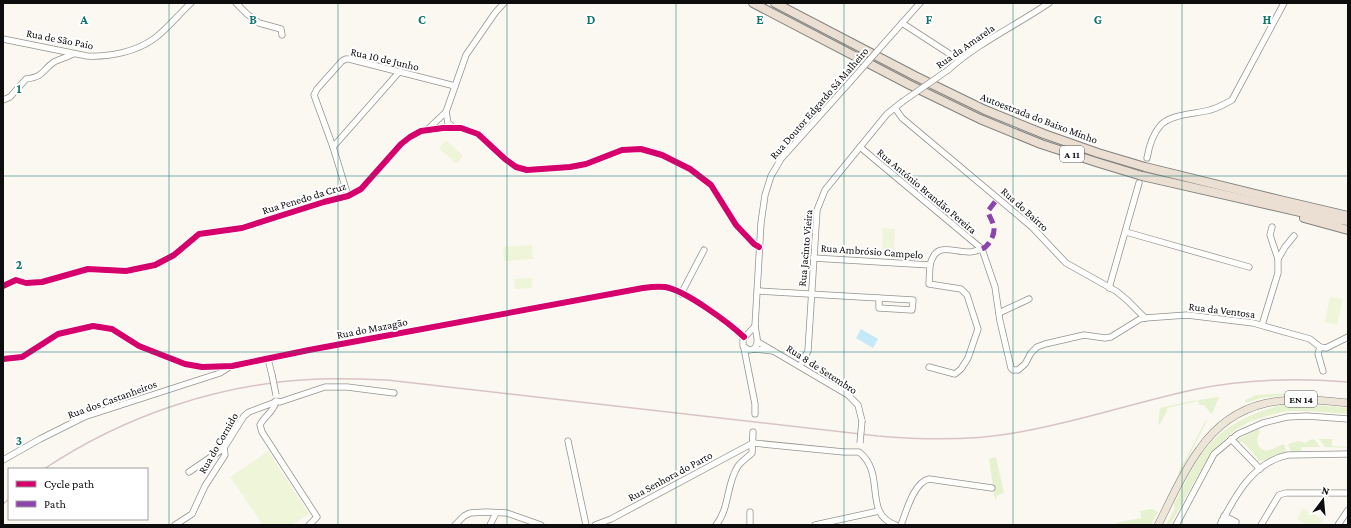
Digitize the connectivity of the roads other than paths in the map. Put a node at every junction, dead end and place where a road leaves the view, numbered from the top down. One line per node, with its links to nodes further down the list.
1 (191, 3): 12 (street, Rua de São Paio)
2 (236, 3): 10 (street)
3 (504, 3): 15 (street)
4 (753, 3): 25 (highway, Autoestrada do Baixo Minho / A 11)
5 (775, 3): 27 (highway, Autoestrada do Baixo Minho / A 11)
6 (920, 3): 9 (street, Rua Doutor Edgardo Sá Malheiro)
7 (1284, 3): 23 (street)
8 (1044, 4): 13 (street, Rua da Amarela)
9 (902, 23): 13 (street); 33 (street, Rua Doutor Edgardo Sá Malheiro, bridge)
10 (282, 35)
11 (3, 39): 12 (street, Rua de São Paio)
12 (73, 54): 16 (street)
13 (958, 60): 17 (street, Rua da Amarela, bridge)
14 (400, 71): 15 (street, Rua 10 de Junho); 21 (street); 21 (street, Rua 10 de Junho)
15 (455, 86): 18 (street)
16 (3, 100)
17 (895, 108): 22 (street, Rua Jacinto Vieira); 41 (street, Rua do Bairro)
18 (446, 112): 19 (street); 20 (street)
19 (453, 128): 20 (street, Rua Penedo da Cruz); 33 (street, Rua Penedo da Cruz)
20 (427, 130): 26 (street, Rua Penedo da Cruz)
21 (333, 147): 26 (street, Rua 10 de Junho)
22 (860, 147): 34 (street, Rua António Brandão Pereira); 36 (street, Rua Jacinto Vieira)
23 (1147, 158)
24 (1139, 183): 31 (street)
25 (1201, 190): 28 (highway); 30 (highway, A 11)
26 (348, 196): 40 (street, Rua Penedo da Cruz)
27 (1348, 214)
28 (1348, 221)
29 (1272, 227): 37 (street)
30 (1348, 230)
31 (1126, 232): 39 (street); 41 (street)
32 (1294, 236): 37 (street)
33 (759, 247): 42 (street, Rua Doutor Edgardo Sá Malheiro)
34 (982, 249): 38 (street, Rua Ambrósio Campelo); 47 (street, Rua da Ventosa)
35 (704, 250): 43 (street)
36 (814, 258): 38 (street, Rua Ambrósio Campelo); 44 (street, Rua Jacinto Vieira)
37 (1278, 259): 49 (street)
38 (930, 265): 62 (street, Rua Ambrósio Campelo)
39 (1249, 267)
40 (3, 286)
41 (1110, 288): 48 (street, Rua do Bairro)
42 (758, 291): 44 (street); 50 (street, Rua Doutor Edgardo Sá Malheiro)
43 (681, 294): 51 (street, Rua do Mazagão); 59 (street, Rua do Mazagão)
44 (811, 294): 45 (street); 61 (street, Rua Jacinto Vieira)
45 (879, 298): 45 (street)
46 (1029, 299): 47 (street)
47 (999, 313): 48 (street, Rua da Ventosa)
48 (1145, 318): 49 (street, Rua da Ventosa)
49 (1262, 325): 54 (street, Rua da Ventosa)
50 (755, 326): 51 (street); 53 (street, Rua Doutor Edgardo Sá Malheiro)
51 (746, 336): 53 (street); 55 (street)
52 (1348, 336): 54 (street)
53 (757, 340): 56 (street); 57 (street, Rua 8 de Setembro)
54 (1320, 347): 63 (street)
55 (744, 348): 56 (street); 67 (street)
56 (754, 349): 57 (street, Rua 8 de Setembro)
57 (775, 351): 61 (street, Rua 8 de Setembro)
58 (3, 359): 60 (street, Rua do Mazagão)
59 (268, 359): 60 (street, Rua do Mazagão); 65 (street, bridge)
60 (232, 366): 76 (street, Rua dos Castanheiros)
61 (800, 366): 74 (street, Rua 8 de Setembro, bridge)
62 (929, 367)
63 (1323, 371)
64 (394, 393): 65 (street, Rua do Cornido)
65 (276, 398): 73 (street, Rua do Cornido); 90 (street)
66 (1348, 403): 100 (main road, EN 14)
67 (755, 414)
68 (1348, 419): 70 (street)
69 (753, 432): 72 (street)
70 (1232, 439): 77 (street); 101 (street)
71 (568, 441): 93 (street)
72 (753, 442): 74 (street); 86 (street, Rua Senhora do Parto); 95 (street)
73 (224, 448): 78 (street); 89 (street, Rua do Cornido)
74 (859, 452): 82 (street)
75 (1348, 454): 77 (street)
76 (3, 460)
77 (1260, 469): 85 (street)
78 (189, 472)
79 (992, 488): 99 (street)
80 (1348, 493): 102 (street)
81 (1348, 510): 103 (street)
82 (878, 511): 97 (street); 98 (street)
83 (750, 512): 96 (street)
84 (496, 513): 87 (street); 91 (street); 92 (street)
85 (1222, 520): 88 (street)
86 (611, 522): 94 (street, Rua Senhora do Parto)
87 (456, 524)
88 (1234, 524)
89 (175, 525)
90 (309, 525)
91 (490, 525)
92 (541, 525)
93 (586, 525)
94 (595, 525)
95 (716, 525)
96 (750, 525)
97 (815, 525)
98 (896, 525)
99 (901, 525)
100 (1158, 525)
101 (1176, 525)
102 (1261, 525)
103 (1338, 525)

